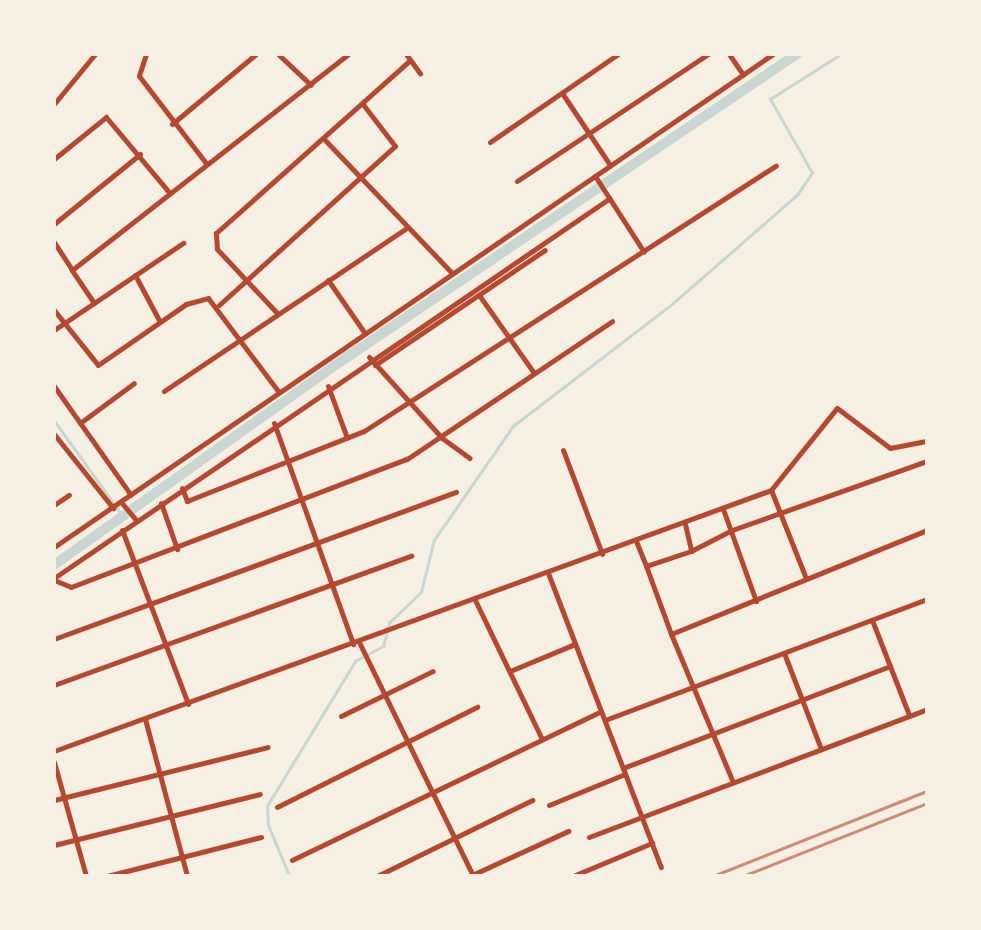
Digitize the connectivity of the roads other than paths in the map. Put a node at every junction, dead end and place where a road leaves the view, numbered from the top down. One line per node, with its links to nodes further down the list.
1 (95, 54): 16 (street)
2 (146, 54): 17 (street)
3 (256, 54): 17 (street)
4 (278, 54): 13 (street)
5 (348, 54): 13 (street)
6 (618, 54): 14 (street)
7 (708, 54): 18 (street)
8 (729, 54): 12 (street)
9 (773, 54): 12 (street)
10 (408, 57): 11 (street); 15 (street)
11 (420, 72)
12 (743, 75): 24 (street)
13 (311, 85): 23 (street)
14 (562, 93): 18 (street); 20 (street)
15 (362, 103): 19 (street); 26 (street)
16 (54, 104)
17 (172, 124): 23 (street)
18 (589, 133): 24 (street); 28 (street)
19 (323, 138): 26 (street); 41 (street)
20 (490, 142)
21 (140, 155): 22 (street); 29 (street); 31 (street)
22 (54, 159)
23 (206, 163): 29 (street)
24 (610, 165): 27 (street)
25 (776, 166): 36 (street)
26 (361, 178): 32 (street); 41 (street)
27 (597, 179): 30 (street); 38 (street)
28 (517, 181)
29 (169, 191): 37 (street)
30 (609, 196): 36 (street); 54 (street)
31 (54, 224)
32 (408, 226): 38 (street); 40 (street)
33 (54, 243): 37 (street)
34 (183, 243): 39 (street)
35 (545, 250): 42 (street)
36 (644, 253): 52 (street)
37 (72, 270): 43 (street)
38 (452, 272): 51 (street)
39 (135, 275): 43 (street); 48 (street)
40 (328, 280): 46 (street); 51 (street)
41 (247, 281): 44 (street); 46 (street)
42 (479, 295): 52 (street); 55 (street)
43 (94, 303): 49 (street)
44 (219, 305): 48 (street); 53 (street)
45 (54, 310): 49 (street)
46 (278, 314): 53 (street)
47 (612, 321): 56 (street)
48 (160, 322): 49 (street)
49 (64, 324): 50 (street)
50 (54, 330)
51 (365, 332): 61 (street)
52 (508, 336): 56 (street); 62 (street)
53 (241, 338): 60 (street); 61 (street)
54 (369, 357): 55 (street); 59 (street)
55 (376, 365): 62 (street)
56 (534, 373): 67 (street)
57 (134, 383): 63 (street)
58 (54, 386): 63 (street)
59 (328, 386): 64 (street); 66 (street)
60 (164, 391)
61 (278, 391): 77 (street)
62 (411, 404): 66 (street); 67 (street)
63 (80, 423): 77 (street)
64 (274, 423): 72 (street); 73 (street)
65 (54, 434): 82 (street)
66 (348, 438): 72 (street)
67 (442, 438): 70 (street); 78 (street)
68 (927, 441): 74 (street)
69 (564, 450): 94 (street)
70 (470, 458)
71 (927, 461): 83 (street)
72 (288, 463): 73 (street); 78 (street)
73 (182, 488): 79 (street)
74 (771, 490): 81 (street); 83 (street)
75 (456, 492): 90 (street)
76 (69, 495): 80 (street)
77 (126, 498): 82 (street); 84 (street)
78 (303, 502): 90 (street); 92 (street)
79 (161, 503): 84 (street); 92 (street)
80 (54, 505)
81 (723, 509): 85 (street); 87 (street)
82 (110, 510): 91 (street)
83 (783, 512): 87 (street); 99 (street)
84 (136, 520): 86 (street)
85 (685, 524): 89 (street); 93 (street)
86 (122, 530): 96 (street); 100 (street)
87 (732, 530): 93 (street); 104 (street)
88 (927, 530): 99 (street)
89 (636, 541): 94 (street); 97 (street)
90 (317, 543): 101 (street); 105 (street)
91 (54, 547)
92 (177, 549): 96 (street)
93 (691, 551): 97 (street)
94 (602, 554): 98 (street)
95 (411, 556): 101 (street)
96 (135, 565): 100 (street); 105 (street)
97 (646, 566): 107 (street)
98 (548, 573): 103 (street); 111 (street)
99 (805, 576): 104 (street)
100 (54, 579)
101 (332, 583): 109 (street); 110 (street)
102 (927, 599): 106 (street)
103 (475, 600): 109 (street); 115 (street)
104 (756, 601): 107 (street)
105 (150, 604): 108 (street); 110 (street)
106 (872, 620): 112 (street); 113 (street)
107 (671, 634): 117 (street)
108 (54, 639)
109 (356, 643): 118 (street); 120 (street)
110 (165, 644): 116 (street); 120 (street)
111 (575, 644): 115 (street); 123 (street)
112 (784, 653): 117 (street); 119 (street)
113 (890, 666): 119 (street); 124 (street)
114 (433, 671): 118 (street)
115 (510, 671): 129 (street)
116 (54, 685)
117 (694, 686): 127 (street); 128 (street)
118 (385, 695): 125 (street); 130 (street)
119 (802, 699): 128 (street); 132 (street)
120 (188, 704): 126 (street)
121 (477, 708): 130 (street)
122 (927, 709): 124 (street)
123 (601, 711): 127 (street); 129 (street)
124 (909, 715): 132 (street)
125 (341, 716)
126 (145, 719): 133 (street); 136 (street)
127 (605, 720): 135 (street)
128 (713, 733): 135 (street); 137 (street)
129 (542, 738): 138 (street)
130 (408, 743): 138 (street); 144 (street)
131 (268, 747): 136 (street)
132 (821, 749): 137 (street)
133 (54, 751)
134 (54, 762): 140 (street)
135 (624, 771): 143 (street); 146 (street)
136 (160, 774): 140 (street); 145 (street)
137 (733, 782): 146 (street)
138 (432, 791): 149 (street); 155 (street)
139 (260, 794): 145 (street)
140 (64, 797): 141 (street); 151 (street)
141 (54, 800)
142 (532, 800): 149 (street)
143 (549, 805)
144 (277, 807)
145 (171, 816): 151 (street); 154 (street)
146 (642, 817): 150 (street); 152 (street)
147 (568, 831): 161 (street)
148 (261, 837): 154 (street)
149 (454, 837): 160 (street); 161 (street)
150 (589, 837)
151 (76, 840): 153 (street); 157 (street)
152 (652, 843): 156 (street); 162 (street)
153 (54, 845)
154 (182, 857): 158 (street); 159 (street)
155 (292, 860)
156 (661, 867)
157 (86, 876)
158 (107, 876)
159 (187, 876)
160 (377, 876)
161 (472, 876)
162 (573, 876)

